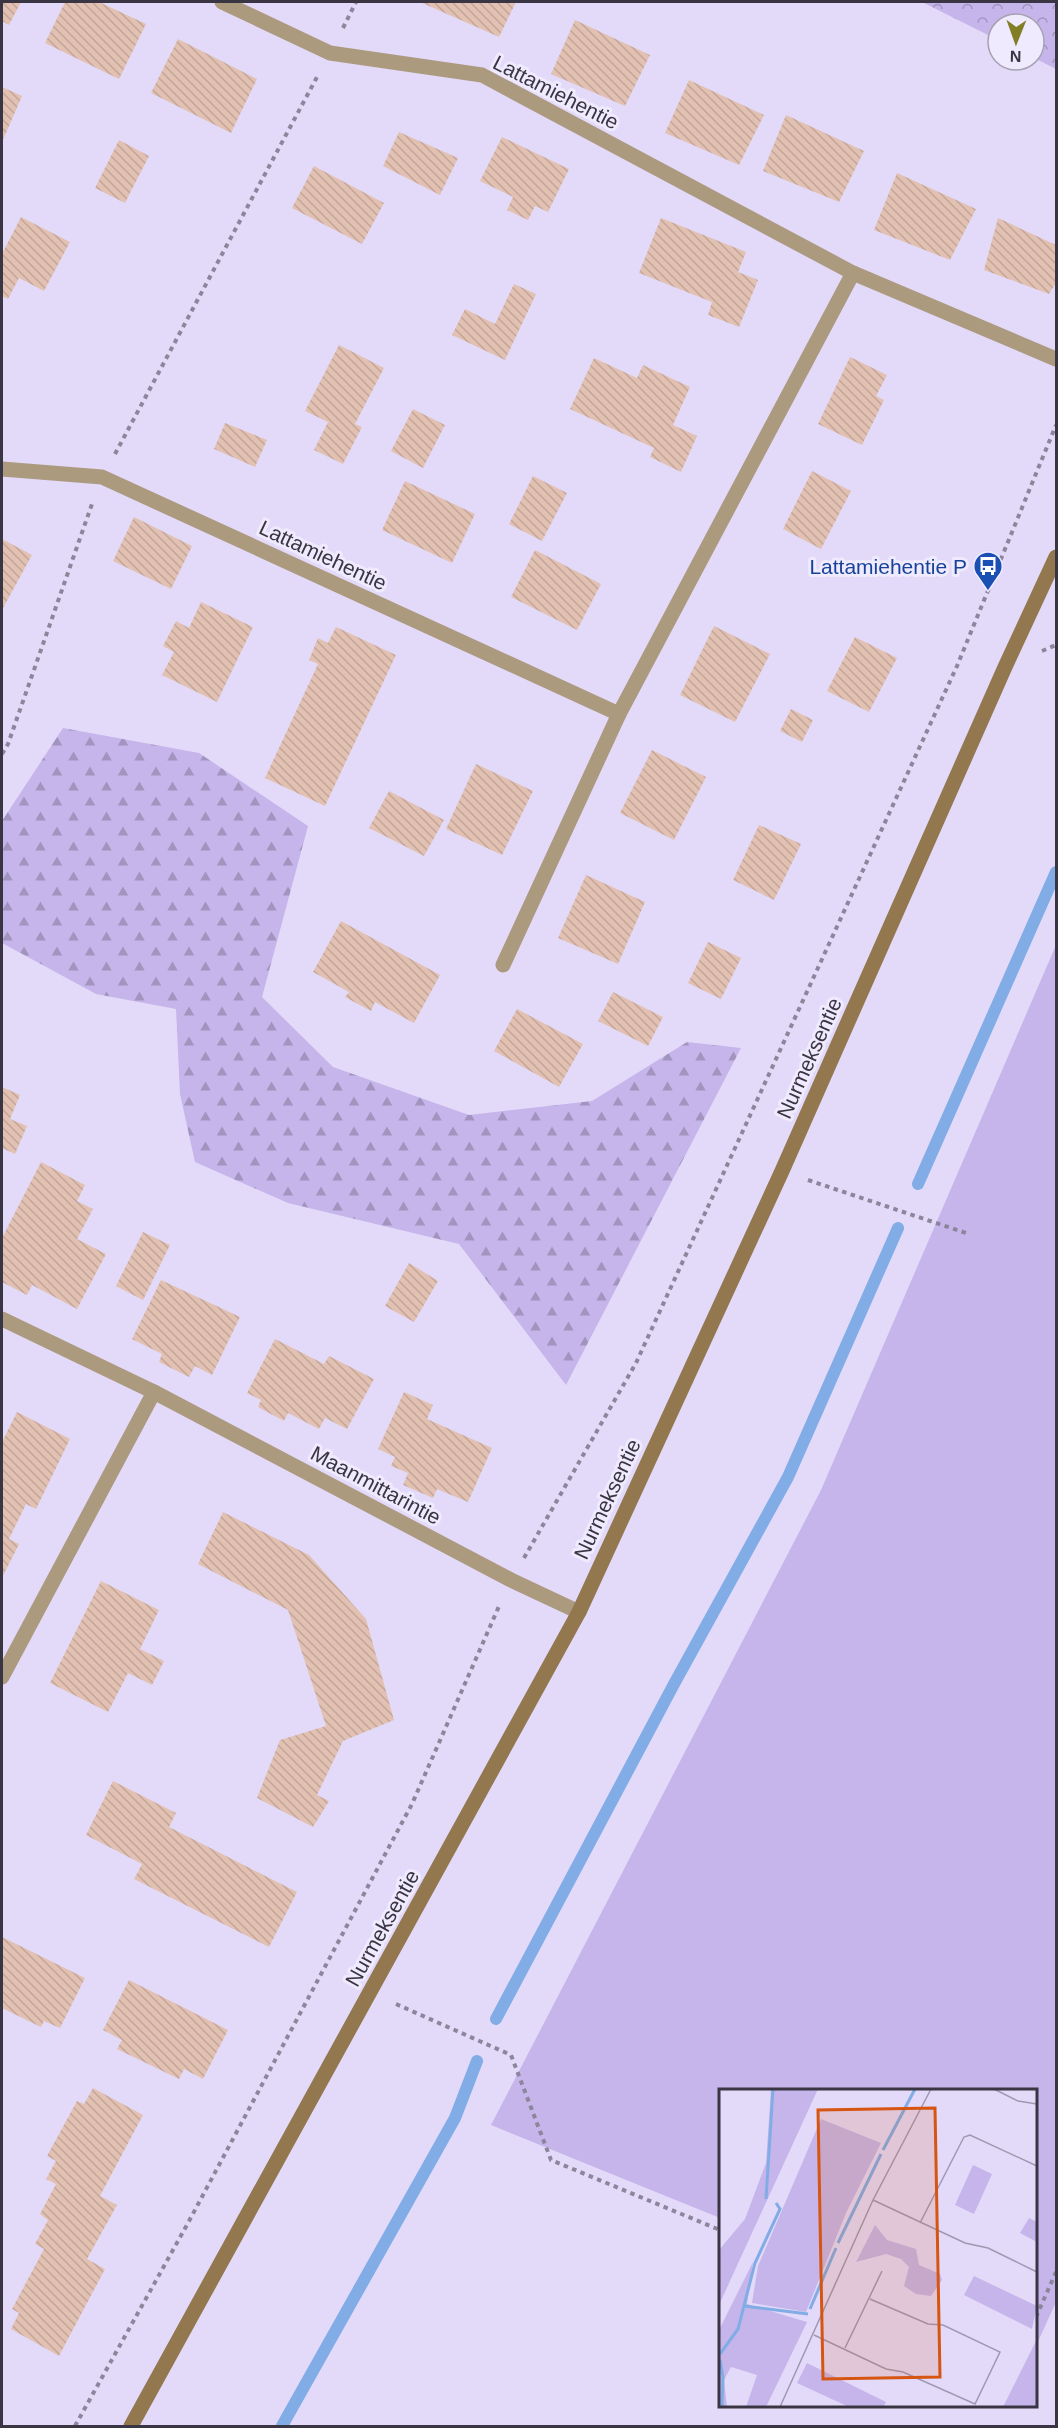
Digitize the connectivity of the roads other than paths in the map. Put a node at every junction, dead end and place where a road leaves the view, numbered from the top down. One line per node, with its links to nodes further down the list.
1 (222, 2): 2 (street, Lattamiehentie)
2 (853, 273): 3 (street, Lattamiehentie); 6 (street)
3 (1056, 359)
4 (2, 469): 6 (street, Lattamiehentie)
5 (1056, 557): 10 (street, Nurmeksentie)
6 (619, 714): 7 (street)
7 (503, 965)
8 (2, 1319): 9 (street, Maanmittarintie)
9 (154, 1392): 10 (street, Maanmittarintie); 11 (street)
10 (579, 1612): 12 (street, Nurmeksentie)
11 (2, 1677)
12 (131, 2427)

